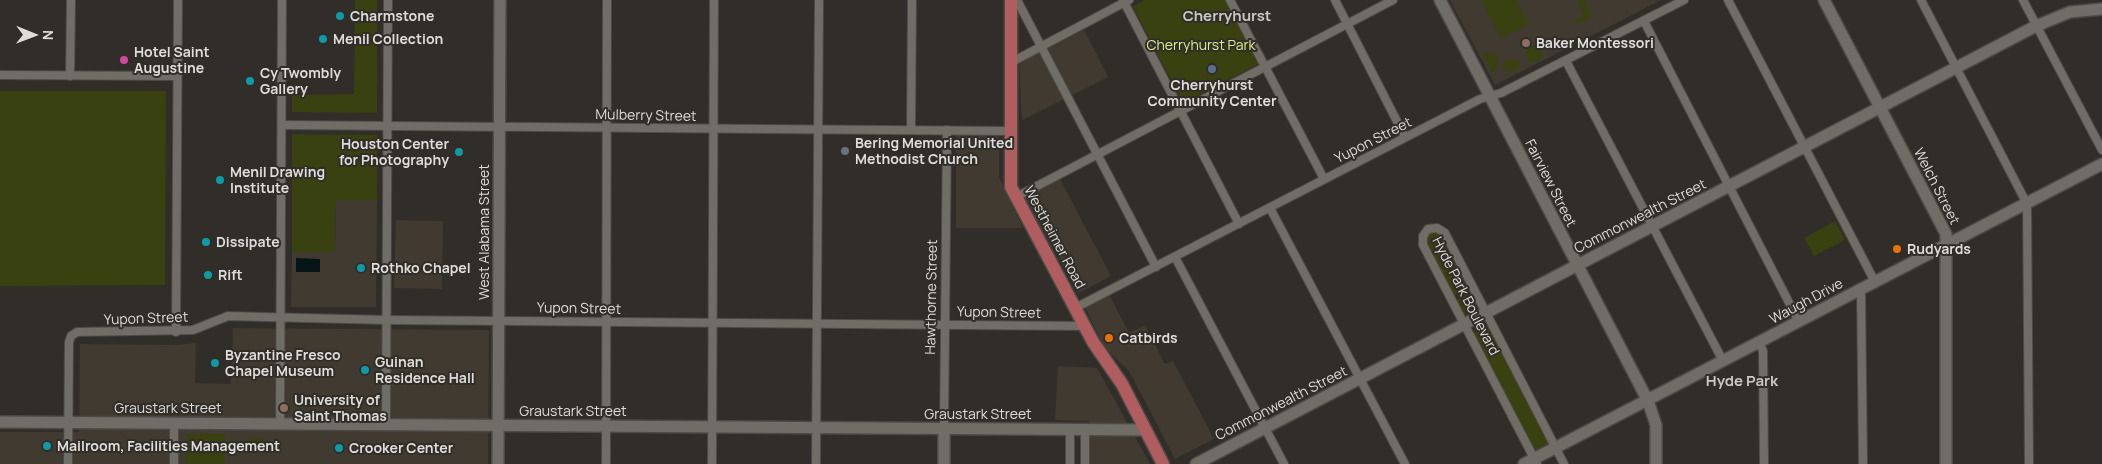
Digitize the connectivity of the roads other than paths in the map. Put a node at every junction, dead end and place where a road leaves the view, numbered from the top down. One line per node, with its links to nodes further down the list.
1 (71, 0): 32 (street)
2 (178, 0): 33 (street)
3 (282, 0): 37 (street)
4 (388, 0): 38 (street)
5 (500, 0): 39 (street, West Alabama Street)
6 (607, 0): 40 (street)
7 (714, 0): 41 (street)
8 (819, 0): 42 (street)
9 (912, 0): 43 (street)
10 (1010, 0): 28 (main road, Westheimer Road)
11 (1017, 0): 26 (street)
12 (1230, 0): 29 (street)
13 (1334, 0): 24 (street)
14 (1393, 0): 24 (street)
15 (1440, 0): 34 (street, Fairview Street)
16 (1684, 0): 23 (street, Yupon Street)
17 (1728, 0): 47 (street)
18 (1824, 0): 35 (street, Welch Street)
19 (1921, 0): 30 (street)
20 (2023, 0): 25 (street)
21 (1126, 1): 26 (street); 36 (street)
22 (2102, 8): 25 (street, Commonwealth Street)
23 (1644, 21): 27 (street, Yupon Street); 52 (street)
24 (1347, 24): 29 (street); 46 (street)
25 (2036, 26): 30 (street, Commonwealth Street); 48 (street)
26 (1041, 46): 28 (street); 49 (street)
27 (1566, 61): 34 (street, Yupon Street); 57 (street)
28 (1010, 63): 45 (main road, Westheimer Road)
29 (1265, 67): 36 (street); 51 (street)
30 (1957, 68): 35 (street, Commonwealth Street); 54 (street)
31 (0, 75): 32 (street)
32 (70, 76): 33 (street)
33 (177, 76): 76 (street)
34 (1490, 96): 46 (street, Yupon Street); 60 (street, Fairview Street)
35 (1880, 107): 47 (street, Commonwealth Street); 58 (street, Welch Street)
36 (1180, 111): 49 (street); 56 (street)
37 (282, 125): 38 (street, Mulberry Street); 66 (street)
38 (388, 126): 39 (street, Mulberry Street); 67 (street)
39 (499, 127): 40 (street, Mulberry Street); 68 (street, West Alabama Street)
40 (606, 128): 41 (street, Mulberry Street); 69 (street)
41 (713, 128): 42 (street, Mulberry Street); 70 (street)
42 (818, 129): 43 (street, Mulberry Street); 71 (street)
43 (911, 130): 44 (street, Mulberry Street)
44 (947, 130): 45 (street, Mulberry Street); 73 (street, Hawthorne Street)
45 (1010, 131): 53 (main road, Westheimer Road)
46 (1405, 138): 51 (street, Yupon Street)
47 (1804, 147): 52 (street, Commonwealth Street); 62 (street)
48 (2102, 150)
49 (1097, 154): 53 (street); 61 (street)
50 (2102, 164): 54 (street, Waugh Drive)
51 (1324, 179): 55 (street, Yupon Street)
52 (1729, 187): 57 (street, Commonwealth Street); 72 (street)
53 (1016, 197): 64 (main road, Westheimer Road)
54 (2027, 204): 58 (street, Waugh Drive); 115 (street)
55 (1270, 208): 56 (street, Yupon Street); 79 (street)
56 (1239, 224): 59 (street, Yupon Street)
57 (1653, 226): 60 (street, Commonwealth Street); 78 (street)
58 (1946, 246): 62 (street, Waugh Drive); 114 (street, Welch Street)
59 (1175, 257): 61 (street, Yupon Street); 90 (street)
60 (1577, 266): 65 (street, Commonwealth Street); 80 (street, Fairview Street)
61 (1156, 267): 64 (street, Yupon Street)
62 (1875, 282): 63 (street, Waugh Drive)
63 (1861, 290): 72 (street, Waugh Drive); 113 (street)
64 (1075, 308): 75 (main road, Westheimer Road)
65 (1487, 314): 74 (street, Commonwealth Street); 74 (street, Hyde Park Boulevard); 95 (street, Hyde Park Boulevard)
66 (280, 317): 67 (street, Yupon Street); 76 (street, Yupon Street); 84 (street)
67 (387, 320): 68 (street, Yupon Street); 85 (street)
68 (498, 320): 69 (street, Yupon Street); 86 (street, West Alabama Street)
69 (605, 321): 70 (street, Yupon Street); 87 (street)
70 (712, 322): 71 (street, Yupon Street); 88 (street)
71 (817, 322): 73 (street, Yupon Street); 89 (street)
72 (1799, 322): 77 (street, Waugh Drive)
73 (945, 323): 75 (street, Yupon Street); 91 (street, Hawthorne Street)
74 (1465, 325): 79 (street, Commonwealth Street); 96 (street, Hyde Park Boulevard)
75 (1084, 326): 94 (main road, Westheimer Road)
76 (176, 332): 82 (street, Yupon Street)
77 (1759, 343): 78 (street, Waugh Drive); 112 (street)
78 (1723, 362): 80 (street, Waugh Drive)
79 (1360, 379): 90 (street, Commonwealth Street); 109 (street)
80 (1648, 400): 95 (street, Waugh Drive); 111 (street, Fairview Street)
81 (0, 422): 82 (street, Graustark Street)
82 (68, 422): 83 (street, Graustark Street); 97 (street)
83 (174, 423): 84 (street, Graustark Street); 98 (street)
84 (280, 424): 85 (street, Graustark Street)
85 (386, 425): 86 (street, Graustark Street)
86 (498, 426): 87 (street, Graustark Street); 99 (street, West Alabama Street)
87 (606, 426): 88 (street, Graustark Street); 100 (street)
88 (712, 427): 89 (street, Graustark Street); 101 (street)
89 (816, 428): 91 (street, Graustark Street); 102 (street)
90 (1266, 428): 107 (street, Commonwealth Street); 108 (street)
91 (944, 429): 92 (street, Graustark Street); 103 (street, Hawthorne Street)
92 (1070, 430): 93 (street, Graustark Street); 104 (street)
93 (1085, 430): 94 (street, Graustark Street); 105 (street)
94 (1145, 430): 106 (main road, Westheimer Road)
95 (1557, 448): 96 (street, Waugh Drive); 110 (street, Hyde Park Boulevard)
96 (1532, 462)
97 (68, 464)
98 (174, 464)
99 (498, 464)
100 (606, 464)
101 (712, 464)
102 (816, 464)
103 (944, 464)
104 (1070, 464)
105 (1085, 464)
106 (1163, 464)
107 (1196, 464)
108 (1284, 464)
109 (1405, 464)
110 (1564, 464)
111 (1656, 464)
112 (1764, 464)
113 (1863, 464)
114 (1946, 464)
115 (2029, 464)

